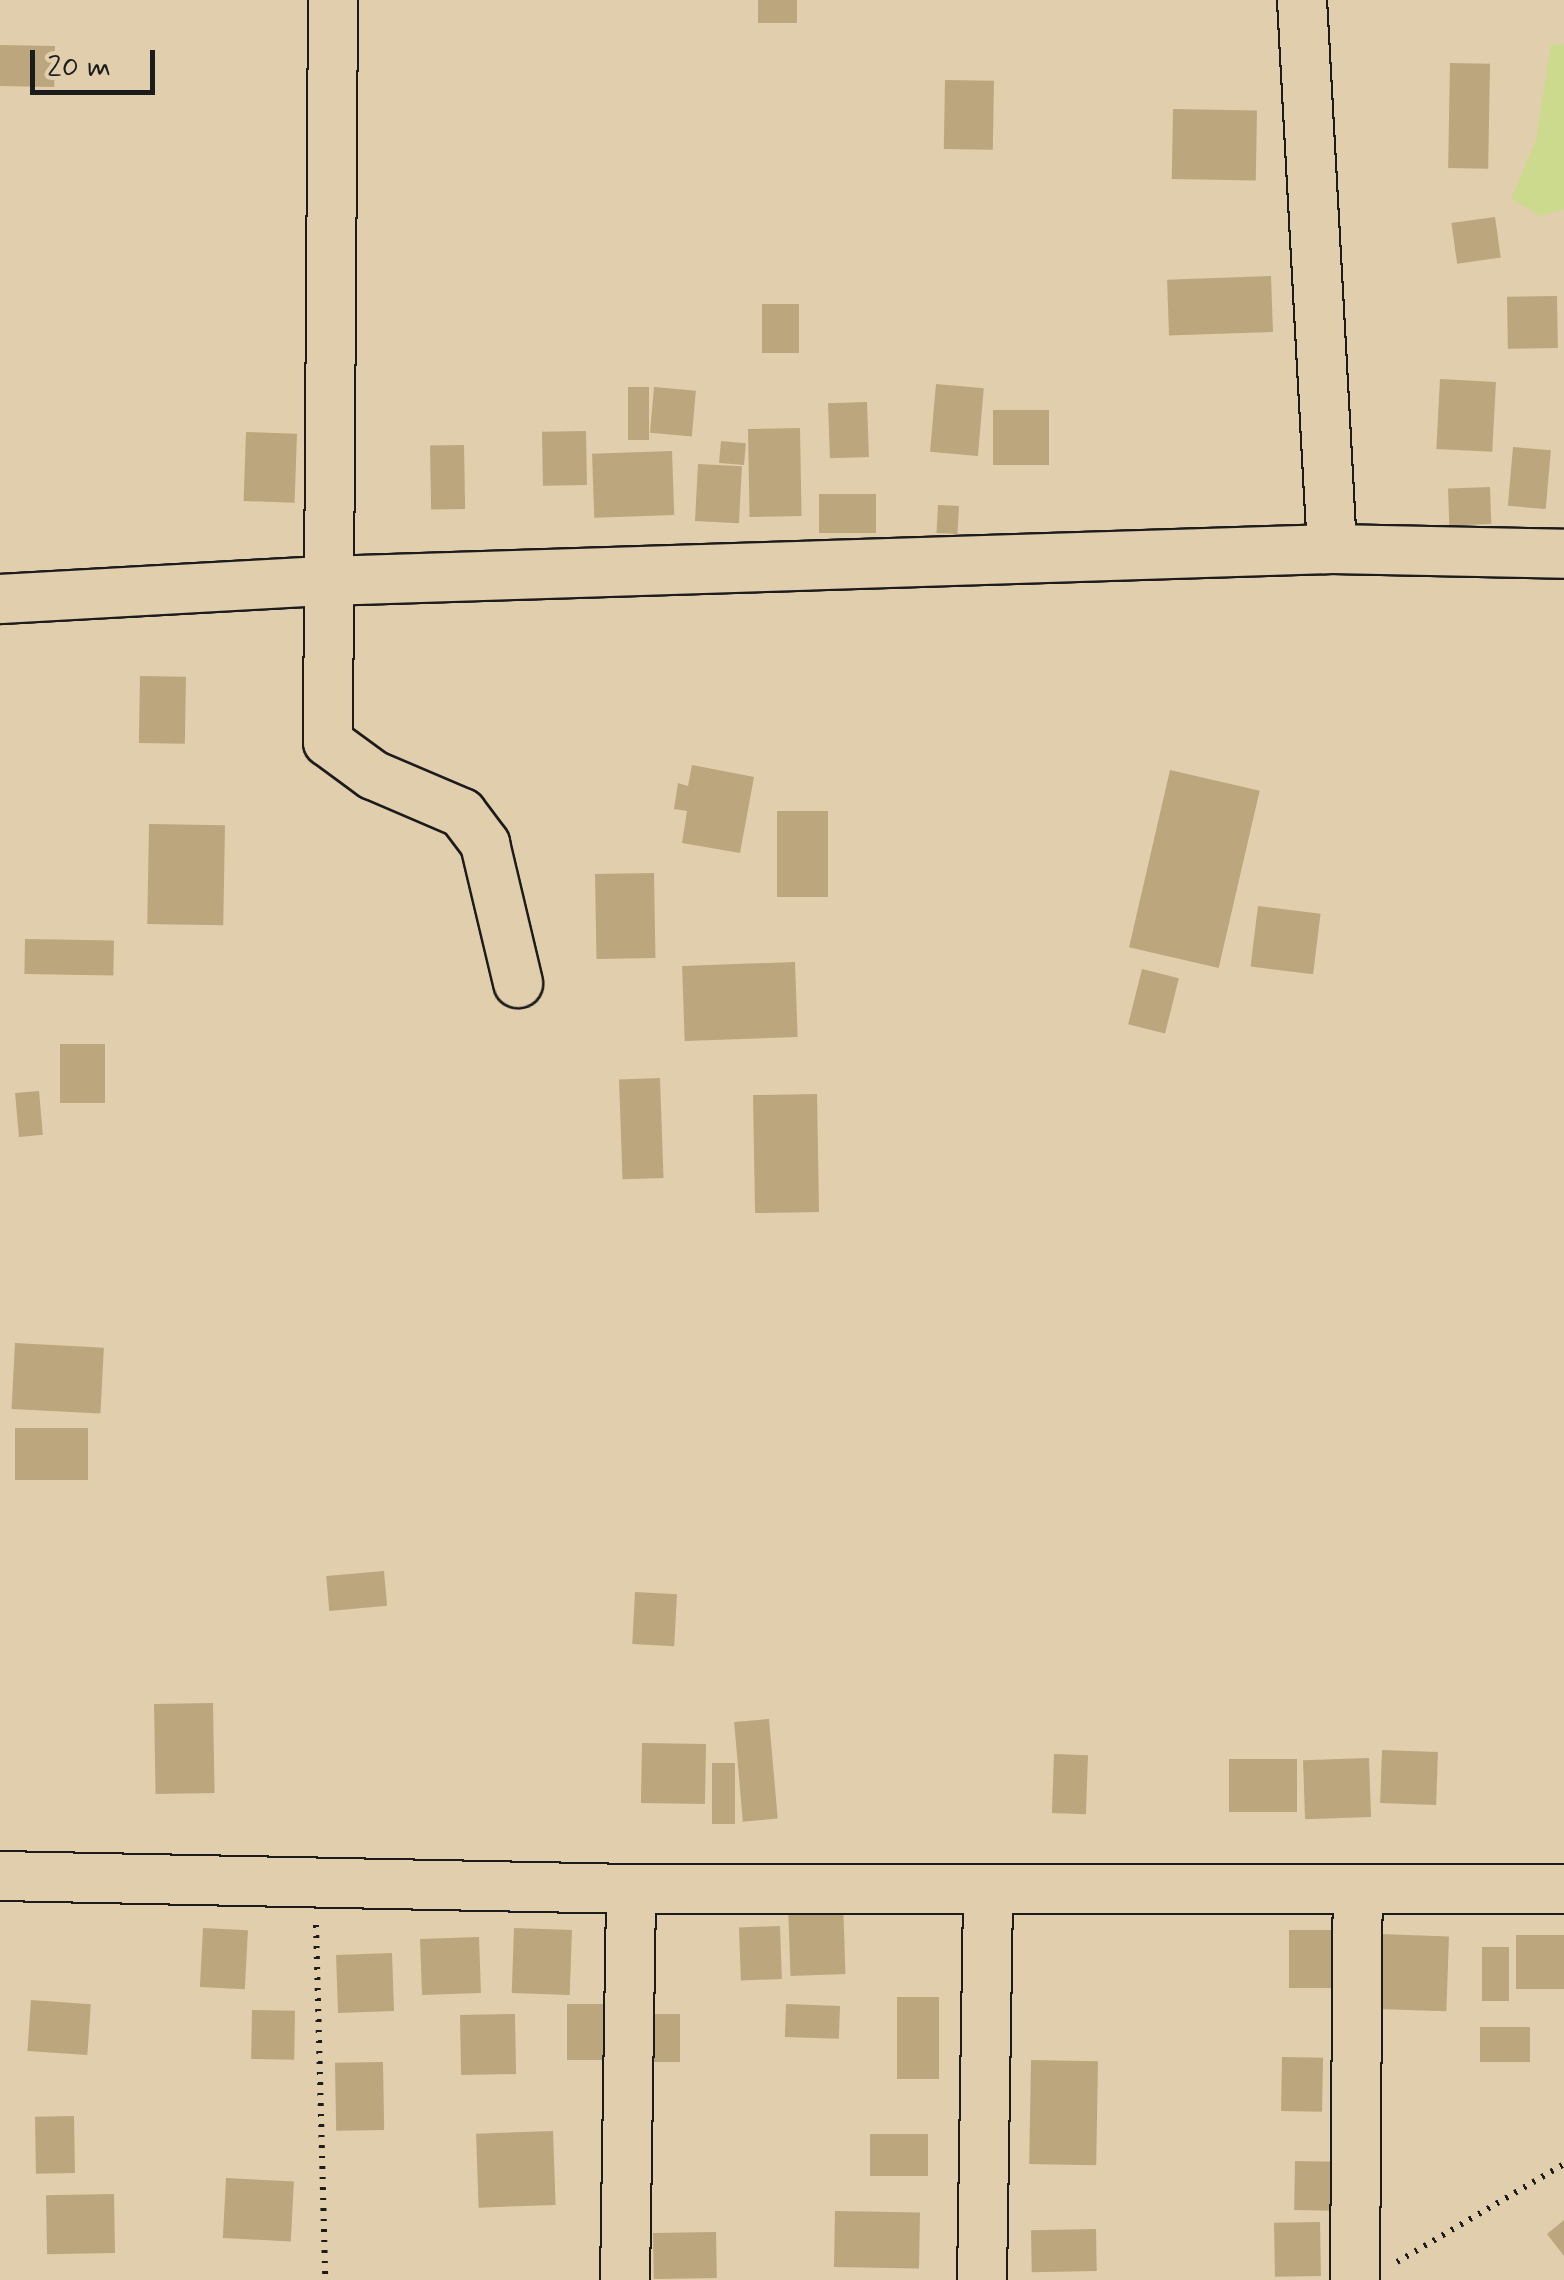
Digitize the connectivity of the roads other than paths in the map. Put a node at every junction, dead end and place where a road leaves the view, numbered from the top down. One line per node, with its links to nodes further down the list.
1 (333, 0): 5 (street)
2 (1302, 0): 3 (street)
3 (1332, 549): 4 (street); 5 (street)
4 (1564, 554)
5 (326, 581): 6 (street); 7 (street)
6 (0, 599)
7 (518, 982)
8 (0, 1876): 9 (street)
9 (631, 1889): 11 (street); 14 (street)
10 (1564, 1890): 12 (street)
11 (988, 1891): 12 (street); 15 (street)
12 (1358, 1891): 13 (street)
13 (1369, 2275)
14 (625, 2280)
15 (982, 2280)

